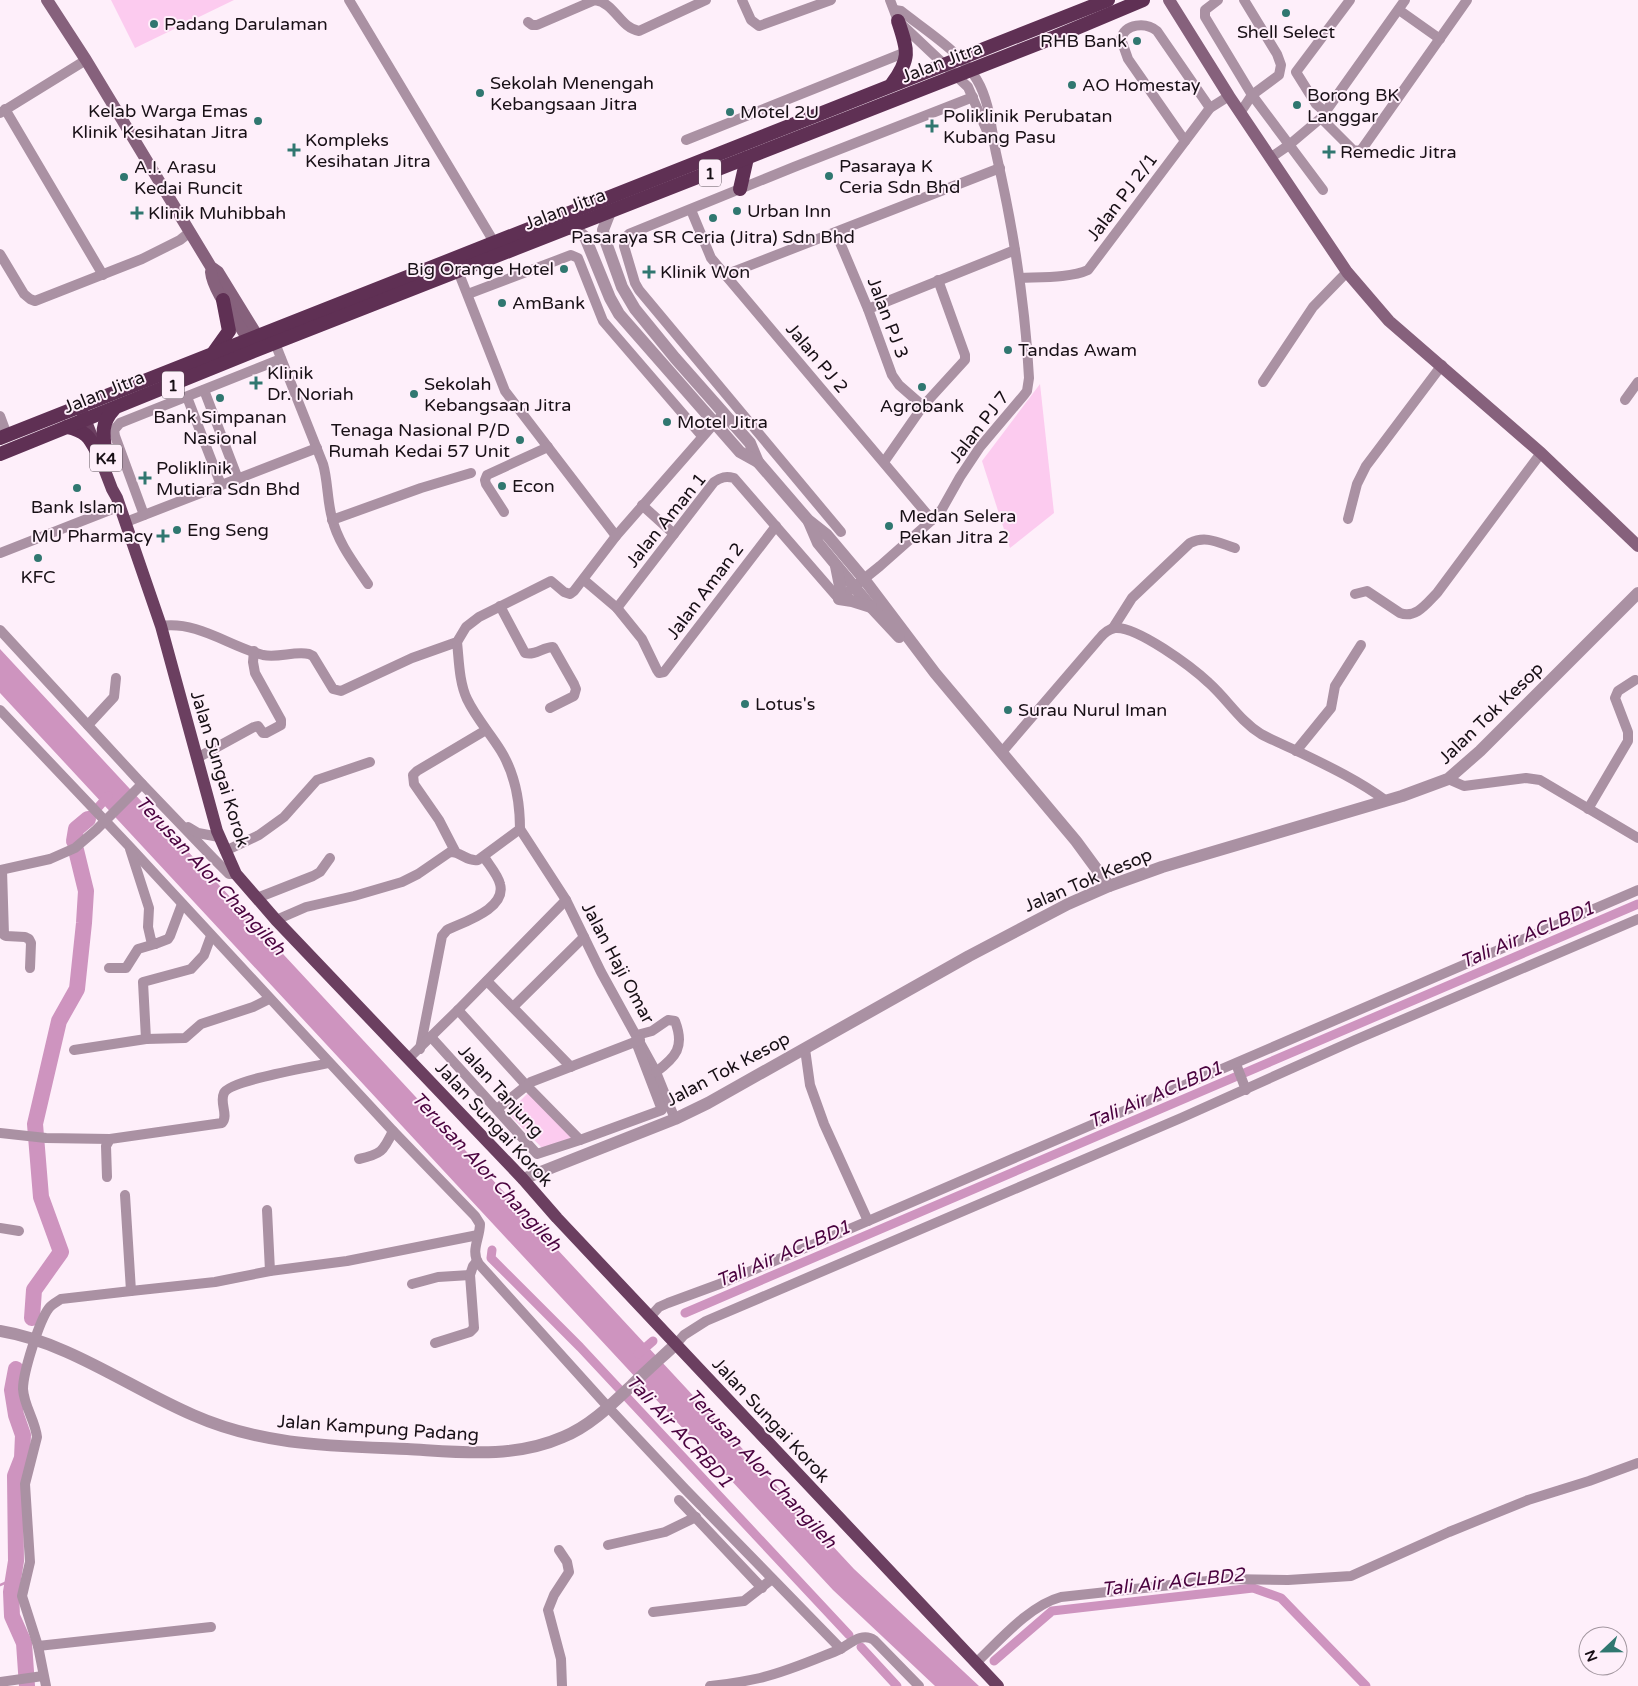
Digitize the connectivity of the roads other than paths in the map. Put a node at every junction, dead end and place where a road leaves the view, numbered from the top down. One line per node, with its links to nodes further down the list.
1 (47, 0): 21 (main road)
2 (349, 0): 47 (street)
3 (706, 0): 17 (street)
4 (742, 0): 5 (street)
5 (831, 0)
6 (890, 0): 16 (street)
7 (1108, 0): 20 (highway, Jalan Jitra / 1)
8 (1143, 0): 23 (highway, Jalan Jitra / 1)
9 (1169, 0): 27 (main road)
10 (1218, 0): 26 (street)
11 (1244, 0): 26 (street)
12 (1350, 0): 32 (street)
13 (1405, 0): 15 (street)
14 (1467, 0): 18 (street)
15 (1398, 10): 18 (street); 32 (street)
16 (896, 16): 19 (highway); 20 (street); 22 (street)
17 (528, 22)
18 (1440, 39): 32 (street)
19 (906, 52): 25 (highway); 33 (street)
20 (959, 59): 22 (highway, Jalan Jitra / 1); 23 (street)
21 (86, 60): 30 (street); 45 (main road)
22 (945, 64): 24 (street); 25 (highway, Jalan Jitra / 1)
23 (971, 71): 24 (highway, Jalan Jitra / 1); 36 (street)
24 (957, 76): 28 (street); 37 (highway, Jalan Jitra / 1)
25 (892, 85): 47 (highway, Jalan Jitra / 1)
26 (1252, 95): 31 (street); 35 (street)
27 (1229, 96): 29 (street, Jalan PJ 2/1); 31 (main road)
28 (973, 97): 36 (street); 40 (street)
29 (1210, 108): 34 (street, Jalan PJ 2/1); 34 (street)
30 (3, 111): 53 (street)
31 (1240, 113): 38 (main road)
32 (1323, 115): 35 (street)
33 (686, 140)
34 (1185, 141): 55 (street, Jalan PJ 2/1)
35 (1289, 145): 38 (street); 41 (street)
36 (996, 150): 39 (street, Jalan PJ 7)
37 (747, 158): 40 (highway); 43 (highway, Jalan Jitra / 1)
38 (1270, 158): 52 (main road)
39 (1000, 168): 46 (street); 48 (street, Jalan PJ 7)
40 (740, 189): 42 (street)
41 (1323, 190)
42 (691, 210): 54 (street, Jalan PJ 2); 98 (street)
43 (610, 212): 44 (highway, Jalan Jitra / 1); 72 (street)
44 (567, 228): 51 (highway, Jalan Jitra / 1); 74 (street)
45 (190, 232): 50 (main road); 53 (street)
46 (836, 232): 54 (street); 59 (street, Jalan PJ 3)
47 (494, 242): 60 (highway, Jalan Jitra / 1)
48 (1015, 250): 55 (street, Jalan PJ 7); 56 (street)
49 (0, 254): 53 (street)
50 (211, 267): 58 (main road); 60 (main road)
51 (458, 272): 57 (street); 60 (highway, Jalan Jitra / 1)
52 (1346, 272): 63 (main road); 64 (street)
53 (103, 275)
54 (726, 275): 84 (street, Jalan PJ 2)
55 (1020, 278): 95 (street, Jalan PJ 7)
56 (938, 280): 59 (street); 70 (street)
57 (468, 294): 77 (street); 78 (street)
58 (223, 300): 60 (main road); 61 (highway)
59 (868, 309): 70 (street, Jalan PJ 3)
60 (260, 343): 61 (highway, Jalan Jitra / 1); 62 (street); 71 (highway, Jalan Jitra / 1)
61 (214, 353): 69 (highway, Jalan Jitra / 1)
62 (281, 359): 66 (street); 79 (street)
63 (1442, 365): 80 (main road); 92 (street)
64 (1263, 382)
65 (1638, 382): 68 (street)
66 (204, 390): 67 (street); 86 (street)
67 (187, 397): 87 (street); 91 (street)
68 (1625, 400)
69 (83, 405): 73 (main road, K4); 76 (highway, Jalan Jitra / 1)
70 (923, 406): 84 (street)
71 (115, 409): 73 (highway, Jalan Jitra / 1); 82 (highway)
72 (724, 413): 74 (street); 83 (street)
73 (88, 419): 75 (highway, Jalan Jitra / 1); 82 (main road, Jalan Sungai Korok / K4)
74 (714, 422): 77 (street); 83 (street)
75 (68, 427): 81 (highway, Jalan Jitra / 1); 82 (highway)
76 (2, 428)
77 (702, 436): 89 (street)
78 (548, 447): 90 (street); 100 (street)
79 (317, 448): 86 (street); 93 (street)
80 (1541, 453): 101 (main road); 109 (street)
81 (0, 454)
82 (103, 457): 88 (main road, Jalan Sungai Korok / K4)
83 (758, 462): 94 (street)
84 (884, 462): 95 (street, Jalan PJ 2)
85 (471, 472): 93 (street)
86 (238, 479): 87 (street)
87 (221, 485): 91 (street)
88 (119, 502): 96 (main road, Jalan Sungai Korok / K4); 103 (street)
89 (642, 505): 99 (street); 100 (street)
90 (504, 512)
91 (144, 515): 96 (street)
92 (1348, 519)
93 (332, 520): 107 (street)
94 (808, 520): 104 (street); 106 (street)
95 (932, 520): 106 (street, Jalan PJ 7)
96 (126, 522): 114 (main road, Jalan Sungai Korok / K4)
97 (776, 526): 99 (street, Jalan Aman 1); 110 (street); 113 (street, Jalan Aman 2)
98 (841, 532)
99 (674, 534): 113 (street, Jalan Aman 1)
100 (616, 536): 105 (street)
101 (1638, 546)
102 (1235, 548): 115 (street)
103 (0, 553)
104 (834, 561): 106 (street); 110 (street)
105 (584, 580): 111 (street); 113 (street)
106 (860, 583): 110 (street, Jalan PJ 7); 112 (street); 120 (street)
107 (368, 584)
108 (1638, 593): 131 (street, Jalan Tok Kesop)
109 (1355, 594)
110 (839, 600): 112 (street)
111 (500, 606): 117 (street); 123 (street)
112 (871, 607): 120 (street)
113 (617, 608)
114 (161, 626): 119 (street); 129 (main road, Jalan Sungai Korok / K4)
115 (1113, 628): 127 (street); 128 (street)
116 (0, 630): 125 (street)
117 (457, 642): 119 (street); 126 (street)
118 (1361, 645): 127 (street)
119 (254, 651): 129 (street)
120 (935, 673): 128 (street)
121 (116, 678): 125 (street)
122 (1635, 680): 134 (street)
123 (550, 708)
124 (0, 710): 135 (street)
125 (88, 725): 132 (street)
126 (486, 730): 137 (street); 142 (street)
127 (1296, 751): 133 (street)
128 (1002, 752): 147 (street)
129 (197, 758): 138 (main road, Jalan Sungai Korok / K4)
130 (370, 762): 141 (street)
131 (1448, 779): 133 (street, Jalan Tok Kesop); 134 (street)
132 (139, 787): 135 (street); 136 (street)
133 (1385, 800): 147 (street, Jalan Tok Kesop)
134 (1588, 810): 139 (street)
135 (104, 817): 140 (street); 145 (street)
136 (181, 823): 138 (street); 146 (street)
137 (520, 829): 143 (street); 150 (street, Jalan Haji Omar)
138 (219, 837): 141 (main road, Jalan Sungai Korok / K4)
139 (1638, 838)
140 (129, 846): 151 (street); 156 (street)
141 (225, 851): 146 (main road, Jalan Sungai Korok / K4)
142 (455, 851): 143 (street); 153 (street)
143 (484, 857): 166 (street)
144 (330, 858): 149 (street)
145 (1, 870): 157 (street)
146 (236, 874): 149 (main road, Jalan Sungai Korok / K4)
147 (1109, 886): 167 (street, Jalan Tok Kesop)
148 (1638, 890): 173 (street)
149 (257, 898): 153 (main road, Jalan Sungai Korok / K4)
150 (566, 900): 155 (street, Jalan Haji Omar); 159 (street)
151 (182, 904): 154 (street); 156 (street)
152 (1638, 919): 173 (street)
153 (276, 920): 169 (main road, Jalan Sungai Korok / K4)
154 (212, 936): 160 (street); 164 (street)
155 (584, 937): 161 (street); 165 (street, Jalan Haji Omar)
156 (155, 944): 158 (street)
157 (30, 968)
158 (109, 968)
159 (487, 981): 161 (street); 162 (street)
160 (269, 999): 164 (street); 170 (street)
161 (513, 1008): 171 (street)
162 (458, 1010): 163 (street); 174 (street)
163 (431, 1037): 166 (street); 175 (street, Jalan Tanjung)
164 (146, 1039): 168 (street)
165 (637, 1039): 171 (street); 172 (street, Jalan Haji Omar); 172 (street); 180 (street)
166 (420, 1049): 169 (street)
167 (805, 1049): 176 (street, Jalan Tok Kesop); 186 (street)
168 (74, 1050)
169 (408, 1060): 183 (main road, Jalan Sungai Korok / K4)
170 (329, 1063): 177 (street); 179 (street)
171 (571, 1067): 174 (street)
172 (656, 1072): 176 (street, Jalan Haji Omar)
173 (1241, 1077): 186 (street); 199 (street)
174 (526, 1085): 175 (street); 180 (street)
175 (497, 1109): 180 (street, Jalan Tanjung)
176 (675, 1119): 183 (street, Jalan Tok Kesop)
177 (393, 1131): 181 (street); 189 (street)
178 (0, 1134): 179 (street)
179 (110, 1139): 182 (street)
180 (580, 1140)
181 (358, 1159)
182 (107, 1177)
183 (523, 1179): 195 (main road, Jalan Sungai Korok / K4)
184 (125, 1195): 194 (street)
185 (267, 1210): 191 (street)
186 (868, 1222): 195 (street)
187 (0, 1228): 188 (street)
188 (19, 1231)
189 (478, 1235): 190 (street); 191 (street)
190 (477, 1261): 192 (street); 200 (street)
191 (270, 1272): 194 (street)
192 (470, 1275): 193 (street); 198 (street)
193 (412, 1284)
194 (131, 1290): 197 (street)
195 (650, 1317): 199 (main road, Jalan Sungai Korok / K4)
196 (0, 1331): 197 (street, Jalan Kampung Padang)
197 (35, 1339): 200 (street, Jalan Kampung Padang); 210 (street)
198 (435, 1343)
199 (672, 1347): 200 (street, Jalan Kampung Padang); 212 (main road, Jalan Sungai Korok / K4)
200 (611, 1404): 206 (street)
201 (1638, 1463): 212 (street)
202 (679, 1500): 203 (street)
203 (696, 1517): 204 (street); 207 (street)
204 (608, 1545)
205 (560, 1550): 215 (street)
206 (772, 1579): 207 (street); 211 (street)
207 (762, 1588): 208 (street)
208 (653, 1612)
209 (211, 1627): 210 (street)
210 (38, 1646): 213 (street)
211 (841, 1649): 216 (street); 217 (street)
212 (976, 1663): 218 (main road, Jalan Sungai Korok / K4)
213 (42, 1679): 214 (street)
214 (0, 1682)
215 (562, 1686)
216 (710, 1686)
217 (919, 1686)
218 (998, 1686)

